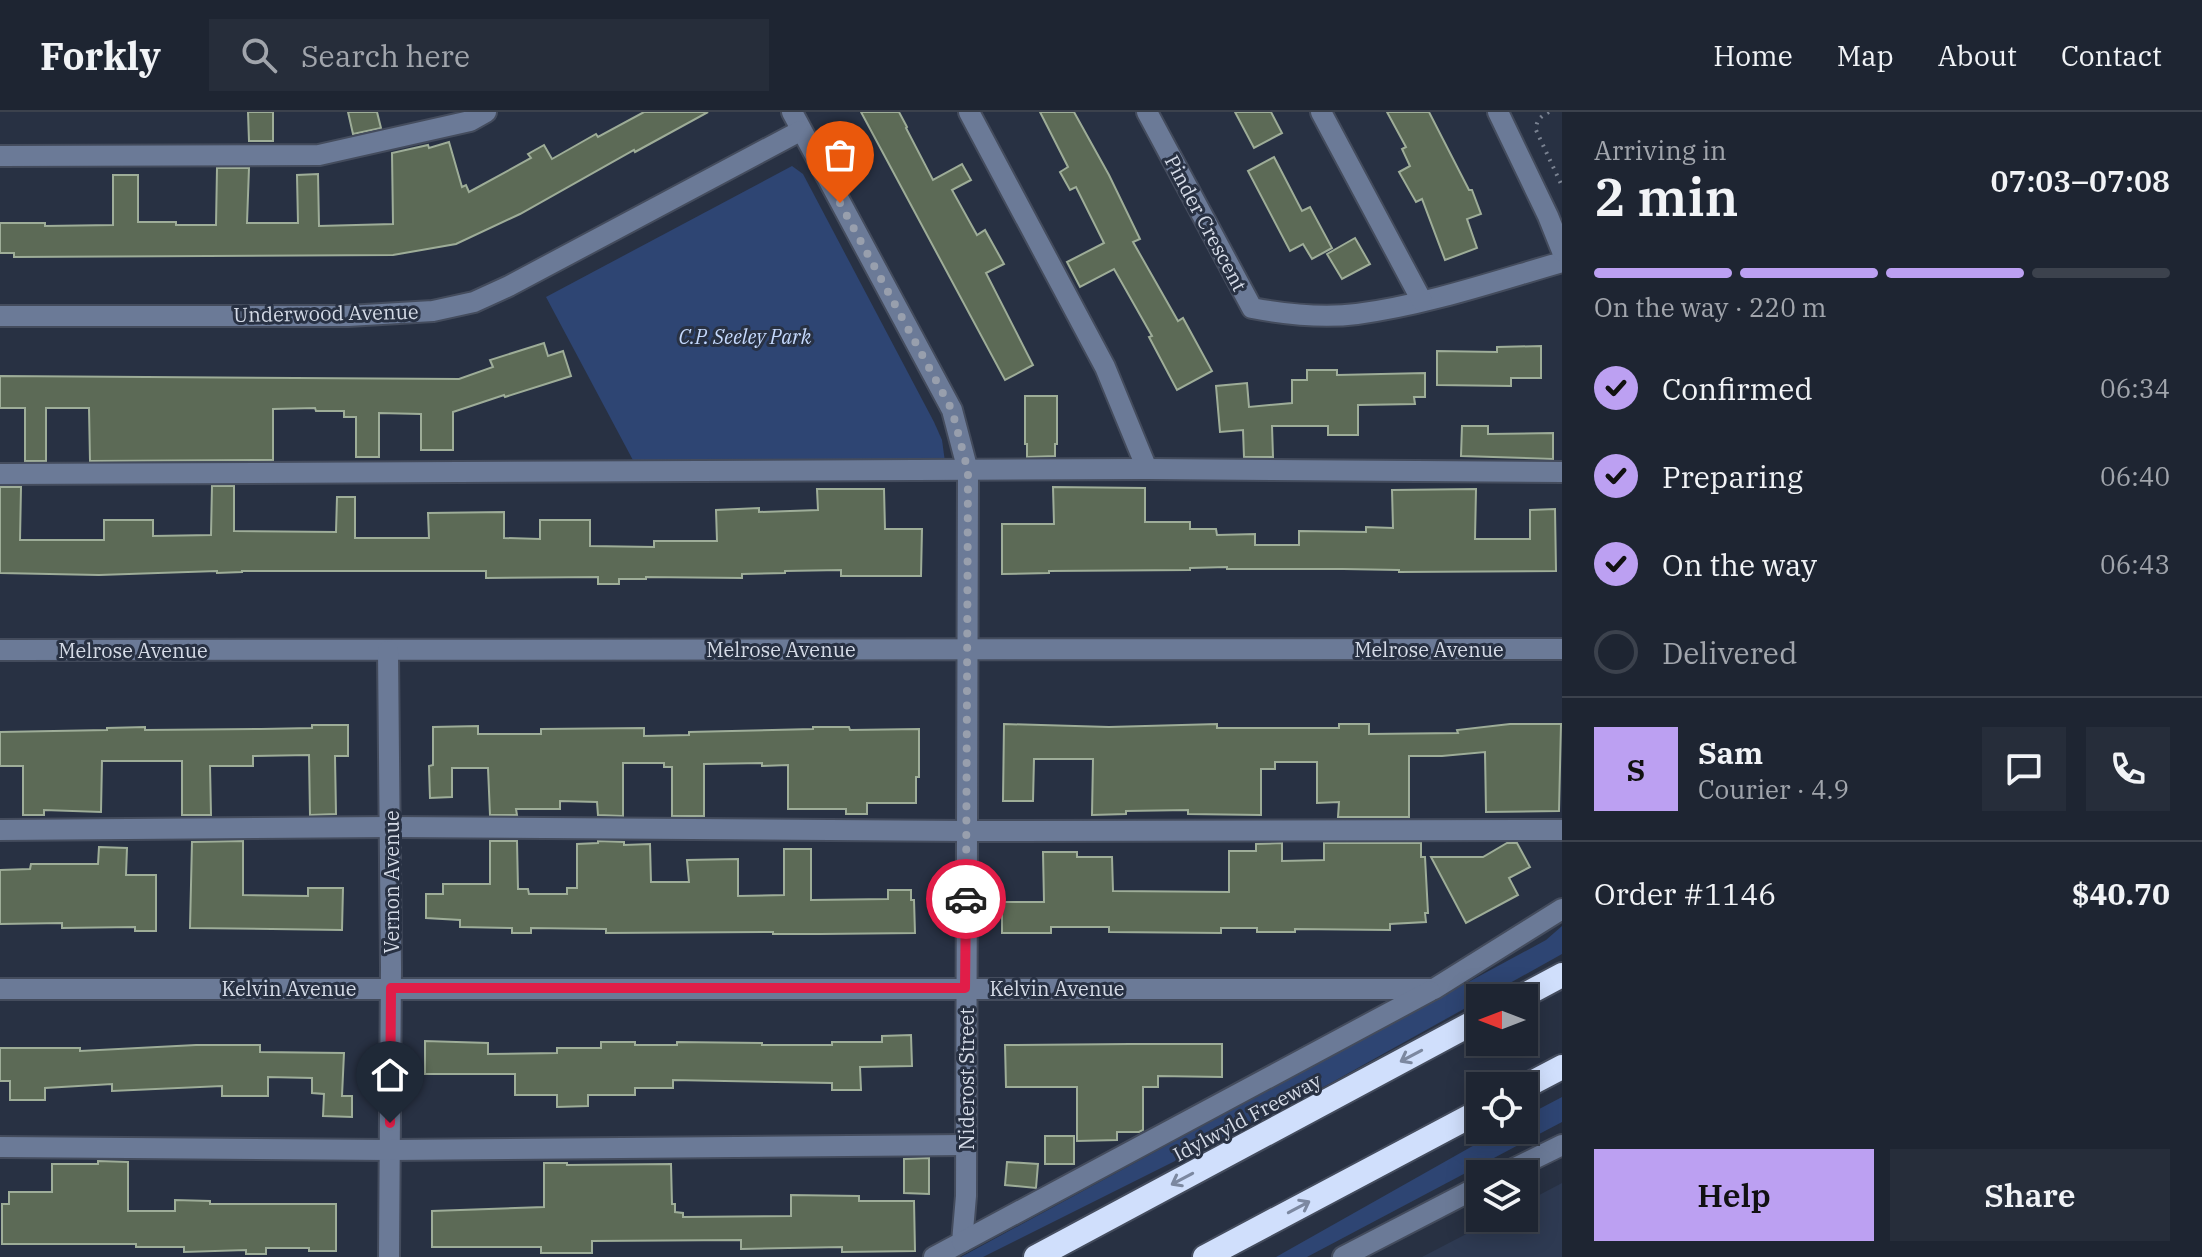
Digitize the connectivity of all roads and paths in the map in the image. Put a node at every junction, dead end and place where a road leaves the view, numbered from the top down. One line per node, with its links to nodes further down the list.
1 (486, 112): 8 (street)
2 (969, 112): 14 (street)
3 (1147, 112): 12 (street, Pinder Crescent)
4 (1321, 112): 12 (street)
5 (1498, 112): 10 (street)
6 (1549, 112): 9 (path)
7 (796, 121): 13 (street, Underwood Avenue); 15 (street, Niderost Street)
8 (0, 156)
9 (1562, 186)
10 (1562, 251)
11 (1562, 262): 12 (street, Pinder Crescent)
12 (1422, 301)
13 (0, 316)
14 (1147, 469): 15 (street); 16 (street)
15 (968, 471): 17 (street); 18 (street, Niderost Street)
16 (1562, 472)
17 (0, 474)
18 (966, 649): 19 (street, Melrose Avenue); 21 (street, Melrose Avenue); 25 (street, Niderost Street)
19 (1562, 649)
20 (0, 650): 21 (street, Melrose Avenue)
21 (388, 651): 22 (street, Vernon Avenue)
22 (391, 827): 23 (street); 25 (street); 28 (street, Vernon Avenue)
23 (0, 830)
24 (1562, 830): 25 (street)
25 (966, 831): 29 (street, Niderost Street)
26 (1562, 909): 32 (street)
27 (1562, 975): 30 (highway)
28 (391, 988): 29 (street, Kelvin Avenue); 31 (street, Kelvin Avenue); 40 (street, Vernon Avenue)
29 (965, 988): 32 (street, Kelvin Avenue); 37 (street, Niderost Street)
30 (1538, 988)
31 (0, 989)
32 (1434, 989): 43 (street)
33 (1466, 1027): 46 (highway, Idylwyld Freeway, one-way to 46)
34 (1562, 1067): 35 (highway)
35 (1538, 1080)
36 (1466, 1118): 47 (highway, one-way to 36)
37 (965, 1145): 40 (street); 43 (street, Niderost Street)
38 (1562, 1145): 41 (street)
39 (0, 1147): 40 (street)
40 (390, 1150): 44 (street, Vernon Avenue)
41 (1531, 1160)
42 (1466, 1193): 48 (street)
43 (962, 1242): 45 (street)
44 (389, 1257)
45 (934, 1257)
46 (1036, 1257)
47 (1205, 1257)
48 (1343, 1257)

